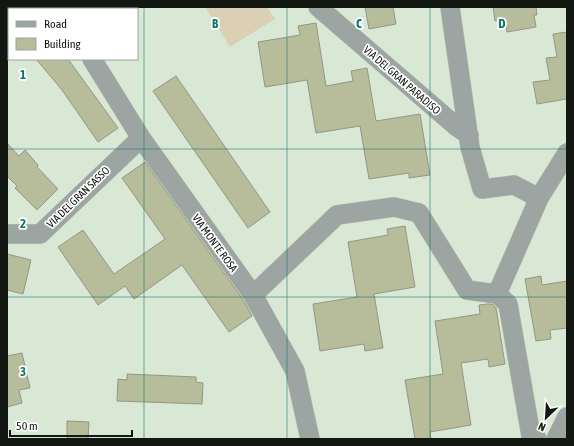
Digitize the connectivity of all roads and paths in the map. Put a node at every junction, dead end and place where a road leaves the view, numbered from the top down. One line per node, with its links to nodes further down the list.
1 (318, 7): 4 (street, VIA DEL GRAN PARADISO)
2 (450, 7): 4 (street)
3 (93, 60): 5 (street, VIA MONTE ROSA)
4 (469, 135): 7 (street)
5 (141, 138): 8 (street, VIA DEL GRAN SASSO); 10 (street, VIA MONTE ROSA)
6 (567, 153): 7 (street)
7 (539, 198): 9 (street)
8 (7, 234)
9 (497, 294): 10 (street); 13 (street)
10 (253, 295): 12 (street, VIA MONTE ROSA)
11 (567, 417): 14 (street)
12 (310, 439)
13 (537, 439)
14 (556, 439)

